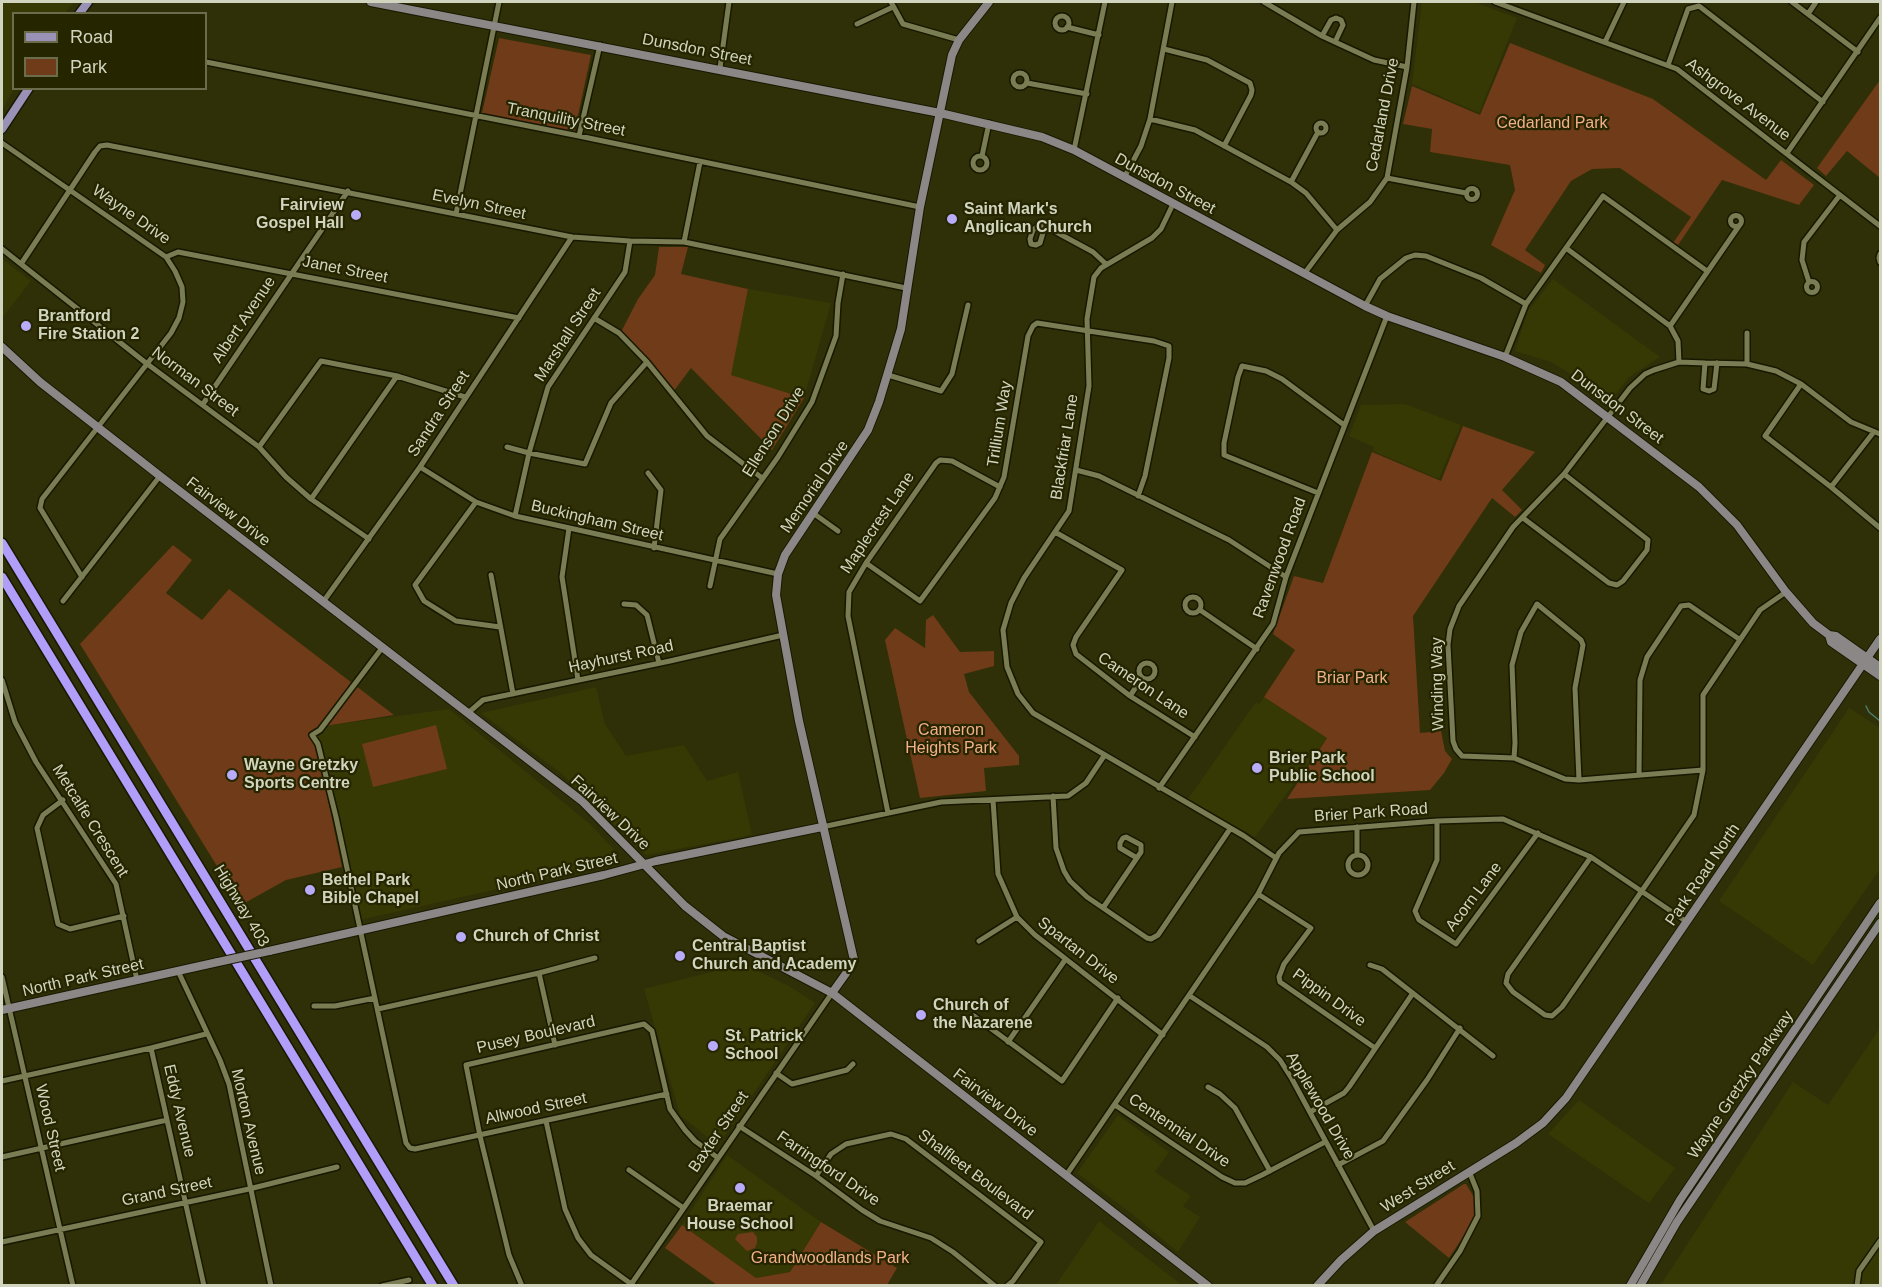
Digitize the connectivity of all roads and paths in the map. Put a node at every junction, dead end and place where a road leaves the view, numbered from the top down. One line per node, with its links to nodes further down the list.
1 (371, 2): 17 (main road, Dunsdon Street)
2 (499, 2): 17 (street)
3 (729, 2): 30 (street)
4 (989, 2): 21 (main road, Memorial Drive)
5 (1105, 2): 19 (street)
6 (1172, 2): 25 (street)
7 (1264, 2): 20 (street)
8 (1414, 2): 29 (street, Cedarland Drive)
9 (1495, 2): 23 (street, Ashgrove Avenue)
10 (1624, 2): 23 (street)
11 (1792, 2): 14 (street)
12 (1816, 2): 14 (street)
13 (892, 4): 16 (street); 21 (street)
14 (1808, 14): 26 (street)
15 (1881, 18): 26 (street)
16 (857, 24)
17 (495, 25): 24 (main road, Dunsdon Street); 36 (street)
18 (1067, 27): 19 (street)
19 (1099, 35): 33 (street)
20 (1322, 36): 22 (street); 22 (street)
21 (959, 40): 35 (main road, Memorial Drive)
22 (1335, 42): 29 (street)
23 (1605, 42): 28 (street, Ashgrove Avenue)
24 (600, 45): 30 (main road, Dunsdon Street); 41 (street)
25 (1164, 49): 37 (street); 43 (street)
26 (1858, 52): 34 (street)
27 (207, 62): 36 (street, Tranquility Street)
28 (1668, 65): 34 (street); 45 (street, Ashgrove Avenue)
29 (1407, 67): 49 (street, Cedarland Drive)
30 (720, 68): 35 (main road, Dunsdon Street)
31 (1027, 83): 33 (street)
32 (28, 90): 39 (main road)
33 (1087, 94): 44 (street)
34 (1823, 102): 45 (street)
35 (940, 112): 38 (main road, Dunsdon Street); 56 (main road, Memorial Drive)
36 (477, 116): 41 (street, Tranquility Street); 57 (street)
37 (1150, 119): 43 (street); 48 (street)
38 (989, 123): 44 (main road, Dunsdon Street); 46 (street)
39 (2, 129)
40 (1318, 132): 50 (street)
41 (579, 136): 47 (street, Tranquility Street)
42 (2, 143): 51 (street, Wayne Drive)
43 (1224, 146): 50 (street)
44 (1074, 150): 48 (main road, Dunsdon Street)
45 (1787, 153): 54 (street, Ashgrove Avenue)
46 (982, 156)
47 (700, 162): 56 (street, Tranquility Street); 64 (street)
48 (1124, 178): 55 (main road, Dunsdon Street)
49 (1387, 178): 53 (street); 61 (street, Cedarland Drive)
50 (1291, 182): 61 (street)
51 (71, 190): 52 (street, Evelyn Street); 68 (street, Wayne Drive); 70 (street, Evelyn Street)
52 (348, 191): 57 (street, Evelyn Street); 73 (street, Albert Avenue)
53 (1466, 194)
54 (1840, 195): 60 (street, Ashgrove Avenue); 76 (street)
55 (1173, 204): 71 (street, Blackfriar Lane); 75 (main road, Dunsdon Street)
56 (920, 207): 77 (main road, Memorial Drive)
57 (456, 213): 62 (street, Evelyn Street)
58 (1046, 226): 71 (street)
59 (1738, 226): 72 (street)
60 (1881, 226)
61 (1337, 230): 75 (street, Cedarland Drive)
62 (572, 237): 63 (street, Evelyn Street); 82 (street, Sandra Street)
63 (630, 242): 64 (street, Evelyn Street); 83 (street, Marshall Street)
64 (684, 242): 74 (street, Evelyn Street)
65 (1566, 248): 72 (street); 78 (street); 84 (street)
66 (2, 249): 70 (street, Norman Street)
67 (1881, 254): 69 (street)
68 (166, 257): 73 (street, Janet Street); 91 (street, Wayne Drive)
69 (1881, 262)
70 (21, 264): 91 (street, Norman Street)
71 (1106, 264): 85 (street, Blackfriar Lane)
72 (1707, 272): 84 (street)
73 (292, 274): 82 (street, Janet Street); 99 (street, Albert Avenue)
74 (843, 274): 77 (street, Evelyn Street); 113 (street, Ellenson Drive)
75 (1304, 274): 80 (main road, Dunsdon Street)
76 (1809, 282)
77 (906, 288): 96 (main road, Memorial Drive)
78 (1526, 304): 80 (street); 88 (street)
79 (968, 305): 96 (street)
80 (1365, 306): 81 (main road, Dunsdon Street)
81 (1386, 316): 88 (main road, Dunsdon Street); 101 (street, Ravenwood Road)
82 (519, 318): 98 (street, Sandra Street)
83 (594, 318): 89 (street); 107 (street, Marshall Street)
84 (1670, 326): 90 (street)
85 (1088, 332): 109 (street, Blackfriar Lane); 114 (street, Trillium Way); 117 (street, Trillium Way)
86 (1747, 333): 94 (street)
87 (2, 347): 102 (main road, Fairview Drive)
88 (1505, 357): 100 (main road, Dunsdon Street)
89 (647, 362): 107 (street); 113 (street)
90 (1679, 362): 92 (street); 100 (street, Winding Way)
91 (146, 363): 99 (street, Norman Street); 102 (street, Wayne Drive)
92 (1705, 363): 93 (street); 93 (street)
93 (1717, 363): 94 (street)
94 (1747, 364): 97 (street)
95 (397, 375): 98 (street); 105 (street); 118 (street)
96 (888, 375): 120 (main road, Memorial Drive)
97 (1801, 384): 103 (street); 115 (street)
98 (465, 397): 108 (street, Sandra Street)
99 (203, 404): 105 (street, Norman Street)
100 (1607, 416): 111 (street, Winding Way); 140 (main road, Dunsdon Street)
101 (1344, 425): 116 (street, Ravenwood Road); 116 (street)
102 (97, 427): 112 (main road, Fairview Drive); 137 (street, Wayne Drive)
103 (1873, 433): 104 (street); 115 (street)
104 (1881, 434)
105 (259, 447): 118 (street, Norman Street)
106 (507, 447): 107 (street)
107 (529, 453): 121 (street, Marshall Street)
108 (420, 467): 119 (street, Buckingham Street); 128 (street, Sandra Street)
109 (1076, 470): 117 (street); 126 (street, Blackfriar Lane)
110 (648, 473): 130 (street)
111 (1564, 474): 122 (street, Winding Way); 122 (street)
112 (160, 476): 137 (street); 142 (main road, Fairview Drive)
113 (762, 478): 132 (street, Ellenson Drive)
114 (1000, 487): 133 (street, Maplecrest Lane); 133 (street, Trillium Way)
115 (1831, 487): 124 (street)
116 (1318, 493): 138 (street, Ravenwood Road)
117 (1138, 496): 138 (street)
118 (311, 499): 128 (street, Norman Street)
119 (476, 502): 121 (street, Buckingham Street); 145 (street)
120 (813, 513): 125 (street); 134 (main road, Memorial Drive)
121 (515, 516): 123 (street, Buckingham Street)
122 (1523, 518): 163 (street, Winding Way)
123 (569, 528): 130 (street, Buckingham Street); 156 (street)
124 (1881, 528)
125 (838, 531)
126 (1055, 532): 159 (street, Cameron Lane); 162 (street, Blackfriar Lane)
127 (2, 538): 131 (highway)
128 (369, 539): 142 (street, Sandra Street)
129 (2, 543): 131 (highway, Highway 403)
130 (654, 548): 132 (street, Buckingham Street)
131 (10, 557): 255 (highway, Highway 403)
132 (716, 562): 134 (street, Buckingham Street); 139 (street, Ellenson Drive)
133 (866, 563): 171 (street, Maplecrest Lane)
134 (778, 574): 146 (main road, Memorial Drive)
135 (491, 575): 145 (street)
136 (2, 577): 254 (highway, Highway 403)
137 (82, 577): 141 (street)
138 (1286, 577): 150 (street, Ravenwood Road)
139 (710, 586)
140 (1786, 592): 147 (street); 151 (main road, Dunsdon Street)
141 (63, 601)
142 (323, 602): 149 (main road, Fairview Drive)
143 (624, 604): 152 (street)
144 (1200, 610): 150 (street)
145 (500, 627): 158 (street)
146 (783, 635): 152 (street, Hayhurst Road); 173 (main road, Memorial Drive)
147 (1739, 639): 164 (street); 165 (street)
148 (1881, 639): 151 (main road, Park Road North)
149 (382, 648): 160 (main road, Fairview Drive); 190 (street)
150 (1257, 649): 161 (street, Ravenwood Road)
151 (1865, 662): 153 (main road, Dunsdon Street); 154 (main road, Dunsdon Street); 188 (main road, Park Road North)
152 (659, 663): 156 (street, Hayhurst Road)
153 (1881, 667)
154 (1881, 676)
155 (1142, 678): 159 (street)
156 (578, 680): 158 (street, Hayhurst Road)
157 (2, 684): 169 (street, Metcalfe Crescent)
158 (513, 694): 160 (street, Hayhurst Road)
159 (1130, 696): 161 (street, Cameron Lane)
160 (468, 713): 181 (main road, Fairview Drive)
161 (1195, 737): 167 (street, Ravenwood Road)
162 (1104, 756): 167 (street, Blackfriar Lane); 168 (street, North Park Street)
163 (1514, 758): 166 (street, Winding Way); 166 (street)
164 (1703, 770): 165 (street, Winding Way); 182 (street)
165 (1639, 775): 166 (street, Winding Way)
166 (1579, 780)
167 (1159, 788): 175 (street, Blackfriar Lane)
168 (1053, 796): 170 (street, North Park Street); 185 (street)
169 (63, 800): 186 (street, Metcalfe Crescent); 186 (street)
170 (993, 800): 171 (street, North Park Street); 187 (street, Spartan Drive)
171 (888, 813): 173 (street, North Park Street)
172 (1437, 821): 174 (street, Brier Park Road); 176 (street, Brier Park Road); 176 (street, Acorn Lane)
173 (822, 827): 181 (main road, North Park Street); 199 (main road, Memorial Drive)
174 (1357, 827): 177 (street); 180 (street, Brier Park Road)
175 (1230, 829): 180 (street, Blackfriar Lane); 185 (street)
176 (1538, 833): 178 (street, Brier Park Road)
177 (1357, 855)
178 (1591, 857): 182 (street, Brier Park Road); 182 (street)
179 (1137, 858): 185 (street)
180 (1276, 858): 183 (street, Brier Park Road)
181 (645, 864): 190 (main road, North Park Street); 199 (main road, Fairview Drive)
182 (1642, 891): 188 (street, Brier Park Road)
183 (1258, 894): 201 (street, Brier Park Road); 214 (street, Pippin Drive)
184 (1881, 903): 262 (main road, Wayne Gretzky Parkway)
185 (1103, 908)
186 (124, 916): 198 (street, Metcalfe Crescent)
187 (1017, 917): 191 (street); 193 (street, Spartan Drive)
188 (1687, 922): 226 (main road, Park Road North)
189 (1881, 923): 263 (main road, Wayne Gretzky Parkway)
190 (359, 931): 195 (main road, North Park Street, bridge); 202 (street)
191 (979, 941)
192 (595, 958): 196 (street)
193 (1065, 960): 203 (street, Spartan Drive); 211 (street)
194 (1370, 965): 200 (street)
195 (178, 971): 198 (main road, North Park Street); 209 (street, Morton Avenue)
196 (539, 973): 206 (street); 212 (street)
197 (2, 976): 205 (street, Wood Street)
198 (137, 980): 205 (main road, North Park Street)
199 (832, 993): 217 (street, Baxter Street); 238 (main road, Fairview Drive)
200 (1413, 993): 208 (street); 214 (street)
201 (1190, 996): 210 (street, Brier Park Road); 223 (street, Applewood Drive)
202 (375, 998): 204 (street); 206 (street)
203 (1118, 998): 210 (street, Spartan Drive); 211 (street)
204 (314, 1006)
205 (5, 1009): 218 (street, Wood Street)
206 (378, 1009): 228 (street, Allwood Street)
207 (974, 1016): 211 (street)
208 (1460, 1028): 215 (street); 233 (street)
209 (206, 1034): 213 (street); 240 (street, Morton Avenue)
210 (1163, 1035): 222 (street, Brier Park Road)
211 (1008, 1042)
212 (555, 1045): 221 (street, Pusey Boulevard); 228 (street, Pusey Boulevard)
213 (151, 1048): 218 (street); 224 (street, Eddy Avenue)
214 (1375, 1048): 223 (street)
215 (1493, 1056)
216 (853, 1064): 217 (street)
217 (776, 1073): 227 (street, Baxter Street)
218 (24, 1076): 219 (street); 230 (street, Wood Street)
219 (2, 1081)
220 (1208, 1087): 237 (street)
221 (666, 1094): 225 (street, Allwood Street); 232 (street, Pusey Boulevard)
222 (1115, 1105): 237 (street, Centennial Drive); 238 (street, Brier Park Road)
223 (1310, 1112): 229 (street, Applewood Drive)
224 (167, 1120): 230 (street); 241 (street, Eddy Avenue)
225 (546, 1121): 228 (street, Allwood Street); 249 (street)
226 (1543, 1123): 236 (main road, West Street)
227 (739, 1126): 232 (street, Baxter Street); 239 (street, Farringford Drive)
228 (480, 1136): 256 (street, Pusey Boulevard)
229 (1325, 1142): 233 (street, Applewood Drive); 237 (street, Centennial Drive)
230 (40, 1148): 231 (street); 243 (street, Wood Street)
231 (2, 1156)
232 (718, 1158): 242 (street, Baxter Street)
233 (1338, 1165): 244 (street, Applewood Drive)
234 (337, 1167): 240 (street, Grand Street)
235 (629, 1170): 242 (street)
236 (1469, 1171): 244 (main road, West Street); 261 (street)
237 (1270, 1172)
238 (1066, 1174): 259 (main road, Fairview Drive)
239 (816, 1176): 257 (street, Farringford Drive); 258 (street, Shalfleet Boulevard)
240 (249, 1189): 241 (street, Grand Street); 252 (street, Morton Avenue)
241 (185, 1202): 243 (street, Grand Street); 251 (street, Eddy Avenue)
242 (682, 1207): 249 (street, Baxter Street)
243 (60, 1230): 246 (street, Grand Street); 250 (street, Wood Street)
244 (1374, 1231): 260 (main road, West Street)
245 (1881, 1241): 264 (street)
246 (2, 1242)
247 (409, 1280): 248 (street)
248 (390, 1285): 253 (street)
249 (632, 1285)
250 (73, 1286)
251 (204, 1286)
252 (271, 1286)
253 (382, 1286)
254 (433, 1286)
255 (454, 1286)
256 (522, 1286)
257 (995, 1286)
258 (1007, 1286)
259 (1208, 1286)
260 (1317, 1286)
261 (1436, 1286)
262 (1630, 1286)
263 (1640, 1286)
264 (1857, 1286)

